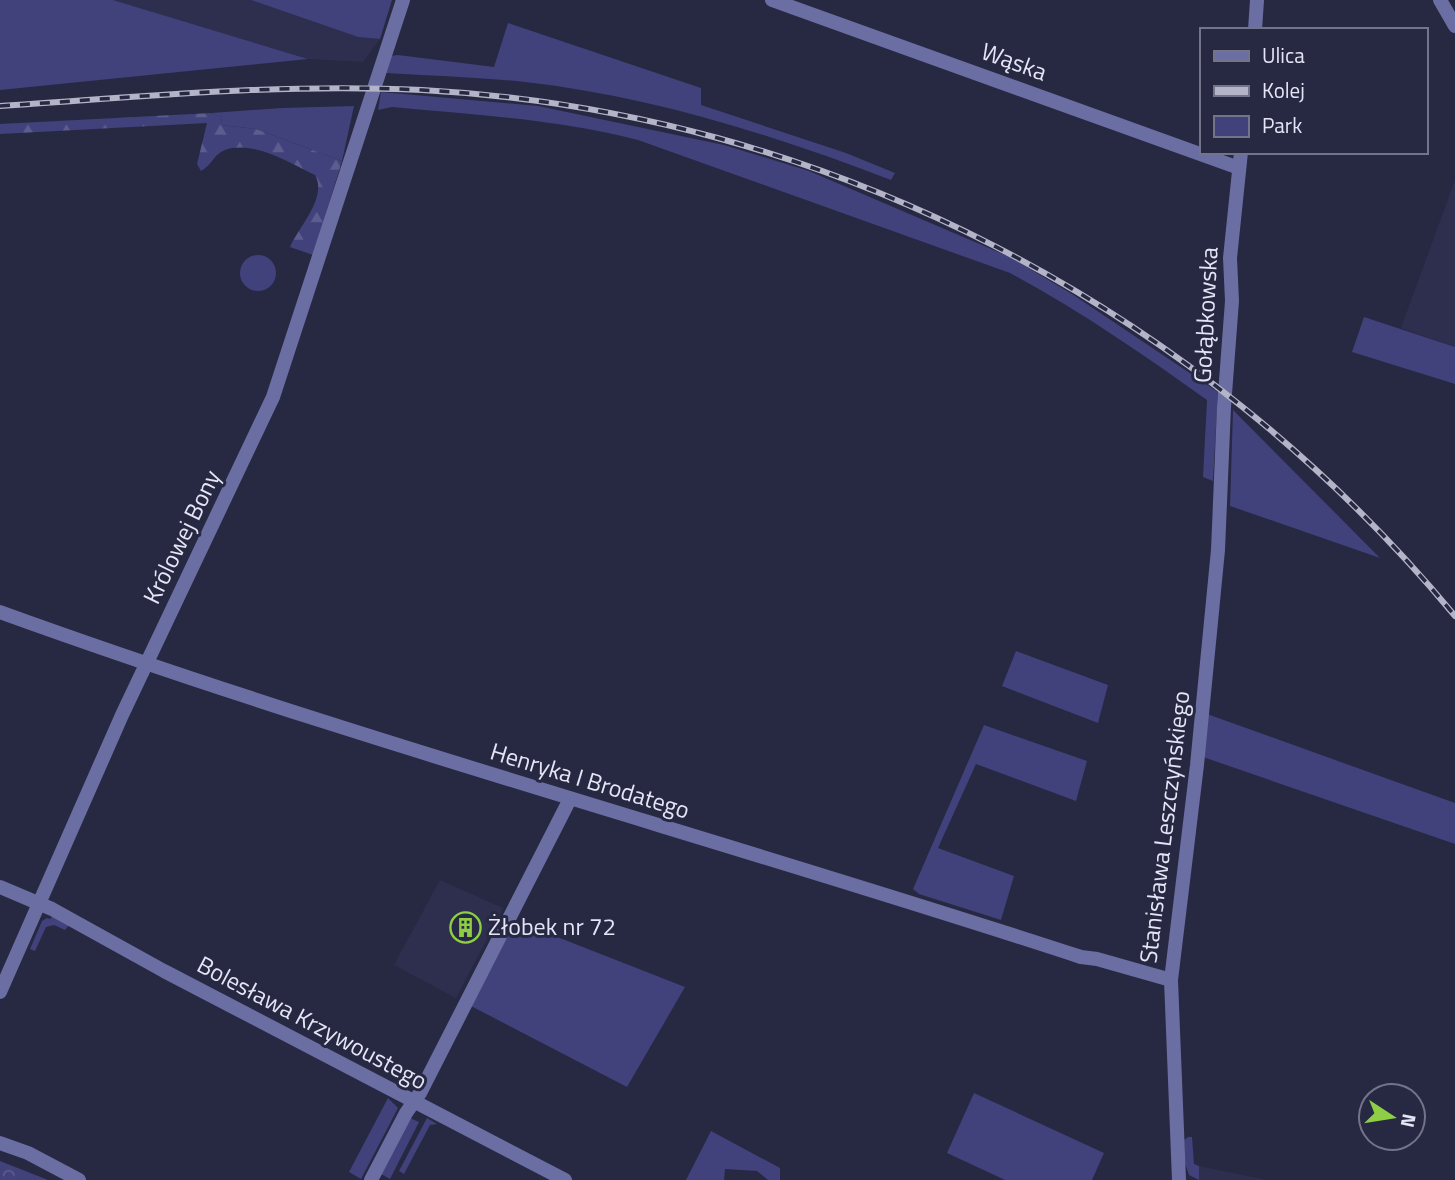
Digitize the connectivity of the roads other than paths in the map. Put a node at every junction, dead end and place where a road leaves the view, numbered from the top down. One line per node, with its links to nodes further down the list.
1 (403, 0): 13 (street, Królowej Bony)
2 (772, 0): 7 (street, Wąska)
3 (1257, 0): 6 (street)
4 (1440, 0): 5 (street)
5 (1455, 26)
6 (1255, 28)
7 (1200, 154)
8 (1200, 154): 10 (street, Wąska)
9 (1241, 154): 10 (street, Gołąbkowska)
10 (1239, 168): 11 (street, Gołąbkowska)
11 (1221, 480): 18 (street, Stanisława Leszczyńskiego)
12 (0, 612): 13 (street, Henryka I Brodatego)
13 (146, 664): 14 (street, Henryka I Brodatego); 16 (street, Królowej Bony)
14 (570, 799): 18 (street, Henryka I Brodatego); 20 (street)
15 (0, 887): 16 (street, Bolesława Krzywoustego)
16 (40, 903): 17 (street, Królowej Bony); 20 (street, Bolesława Krzywoustego)
17 (4, 976): 19 (street, Królowej Bony)
18 (1171, 981): 25 (street, Stanisława Leszczyńskiego)
19 (0, 992)
20 (415, 1102): 23 (street); 24 (street, Bolesława Krzywoustego)
21 (0, 1143): 22 (street)
22 (79, 1180)
23 (371, 1180)
24 (565, 1180)
25 (1179, 1180)

